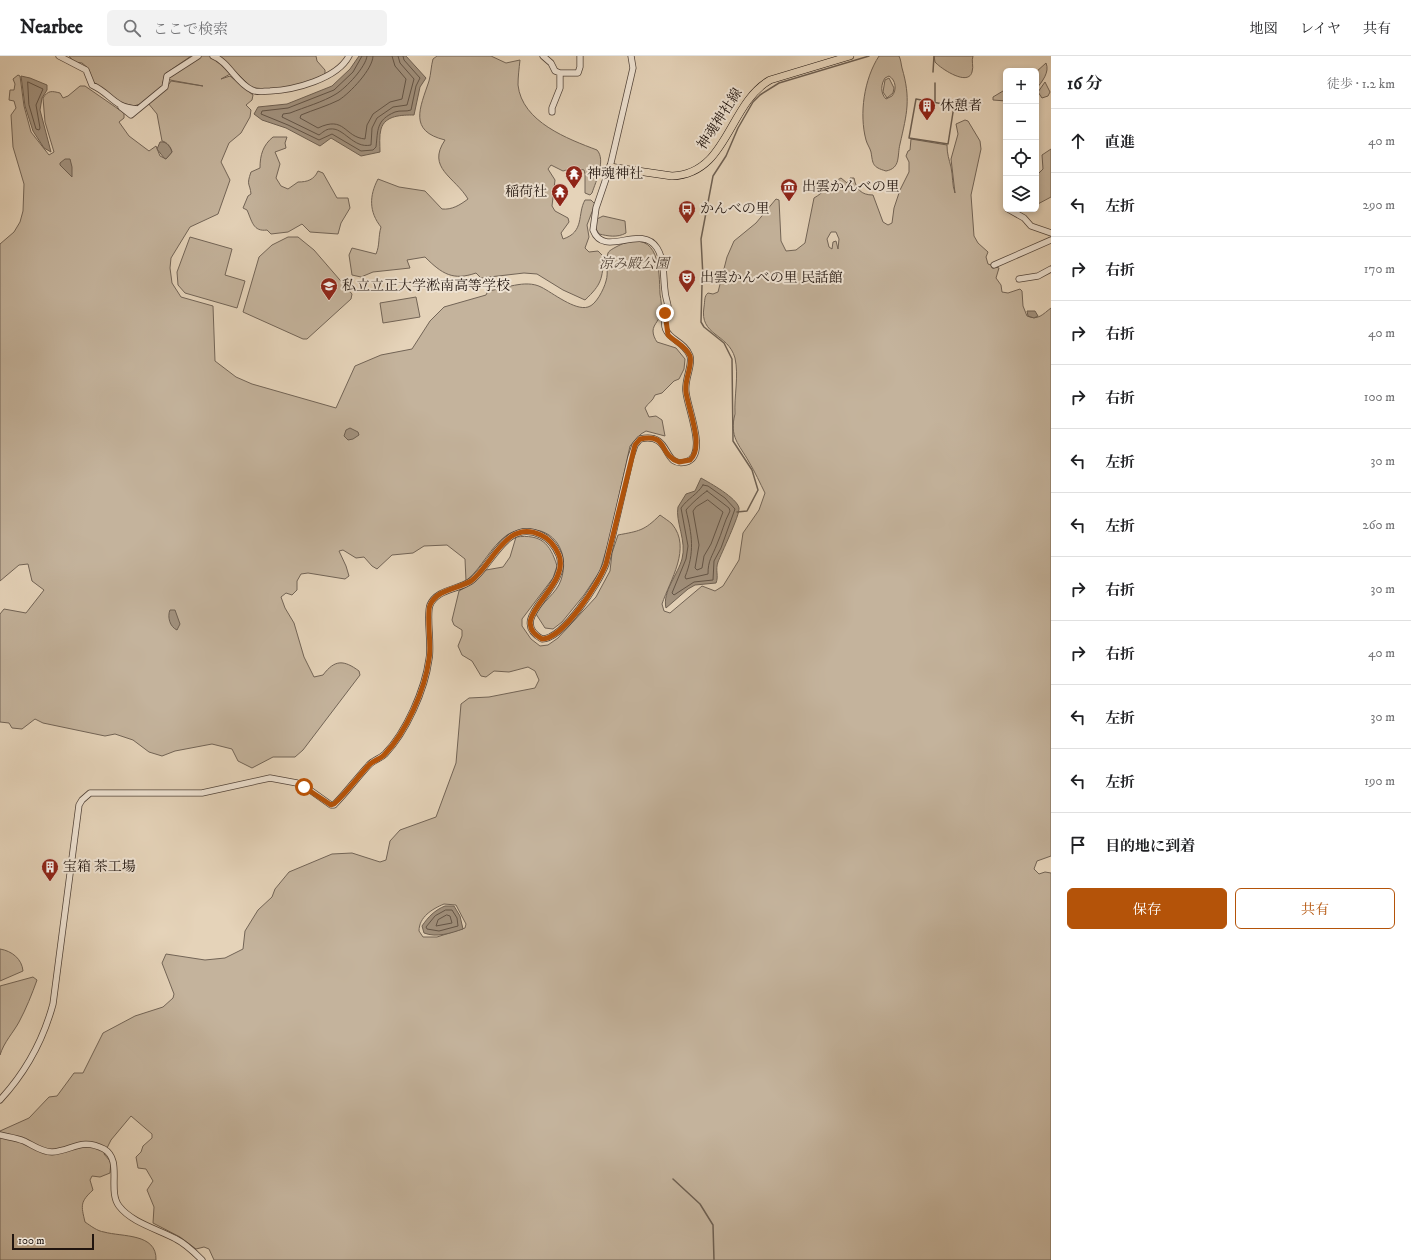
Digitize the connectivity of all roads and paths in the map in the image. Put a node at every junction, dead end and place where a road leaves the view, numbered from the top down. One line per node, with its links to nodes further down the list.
1 (59, 56): 2 (street)
2 (198, 56)
3 (213, 56): 4 (street)
4 (349, 56)
5 (543, 56): 9 (street)
6 (580, 56): 9 (street)
7 (631, 56): 11 (street)
8 (850, 56): 11 (main road, 神魂神社線)
9 (560, 73): 10 (street)
10 (552, 112)
11 (610, 167): 18 (street)
12 (1013, 212): 13 (street)
13 (1051, 233)
14 (1051, 240): 15 (street)
15 (994, 265)
16 (1051, 269): 17 (street)
17 (1018, 278)
18 (0, 1100)
19 (0, 1135): 20 (street)
20 (202, 1260)

